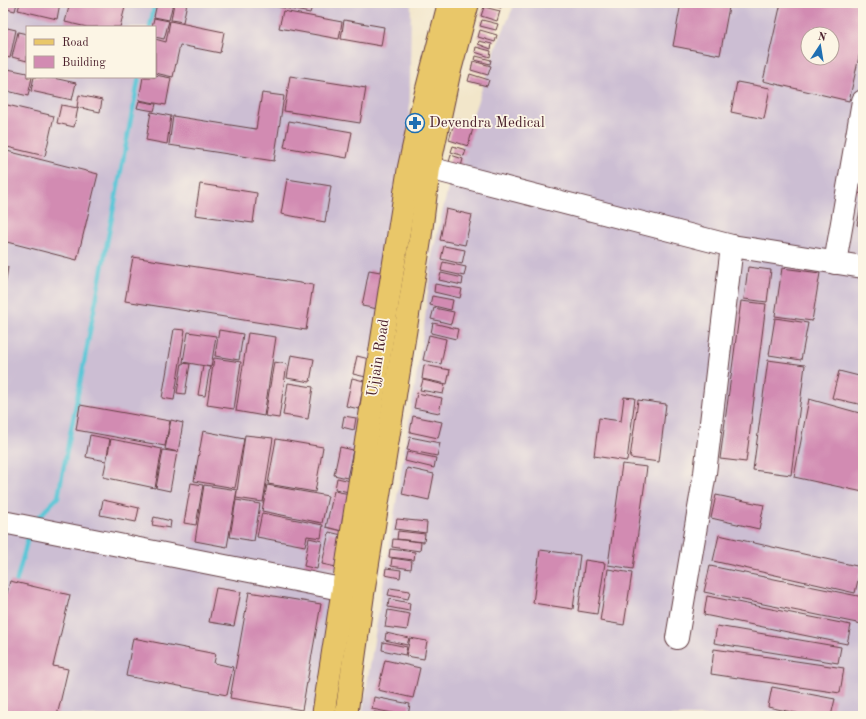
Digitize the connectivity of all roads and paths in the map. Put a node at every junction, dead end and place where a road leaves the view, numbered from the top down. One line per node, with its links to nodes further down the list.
1 (449, 3): 4 (main road, Ujjain Road)
2 (468, 3): 4 (main road, Ujjain Road)
3 (863, 101): 6 (street)
4 (419, 168): 5 (street); 9 (main road, Ujjain Road); 10 (main road, Ujjain Road)
5 (732, 246): 6 (street); 11 (street)
6 (835, 263): 7 (street)
7 (863, 267)
8 (3, 522): 9 (street)
9 (342, 591): 10 (street); 12 (main road, Ujjain Road)
10 (363, 594): 13 (main road, Ujjain Road)
11 (677, 638)
12 (323, 716)
13 (346, 716)

